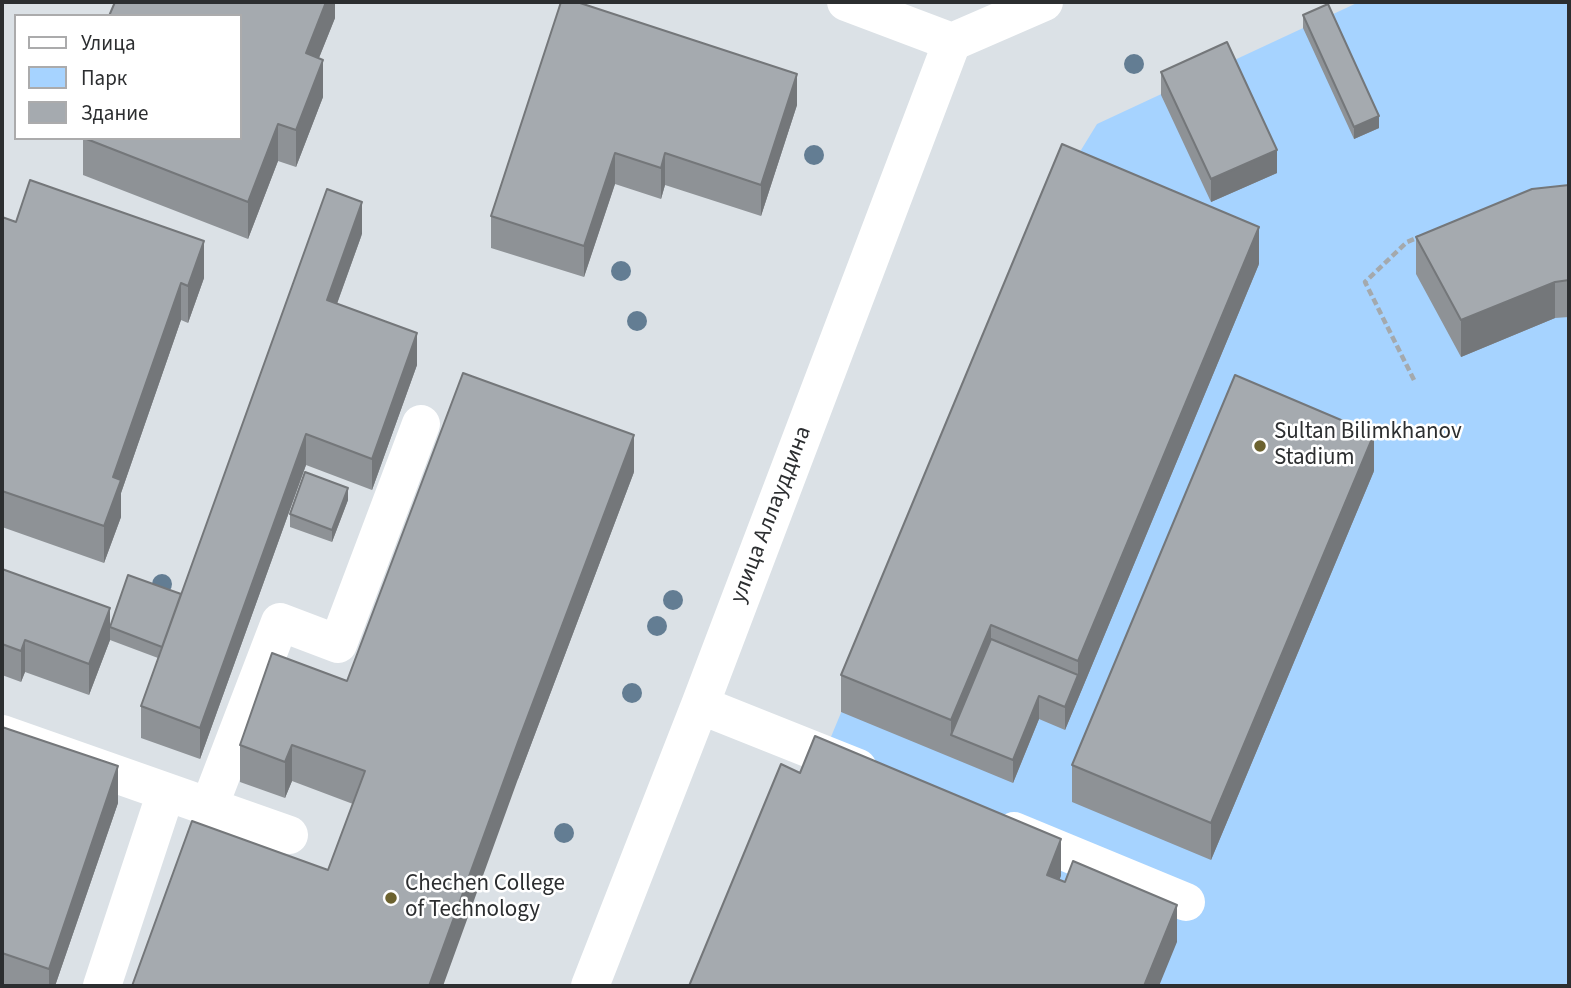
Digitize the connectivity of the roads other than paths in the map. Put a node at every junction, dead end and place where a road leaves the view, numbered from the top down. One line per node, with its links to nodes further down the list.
1 (846, 2): 3 (street)
2 (1044, 2): 3 (street)
3 (951, 42): 5 (street, улица Аллауддина)
4 (421, 424): 9 (street)
5 (700, 705): 7 (street); 14 (street, улица Аллауддина)
6 (2, 734): 8 (street)
7 (891, 781)
8 (166, 792): 9 (street); 13 (street)
9 (209, 807): 11 (street)
10 (981, 818): 12 (street)
11 (289, 835)
12 (1186, 902)
13 (102, 986)
14 (590, 986)

